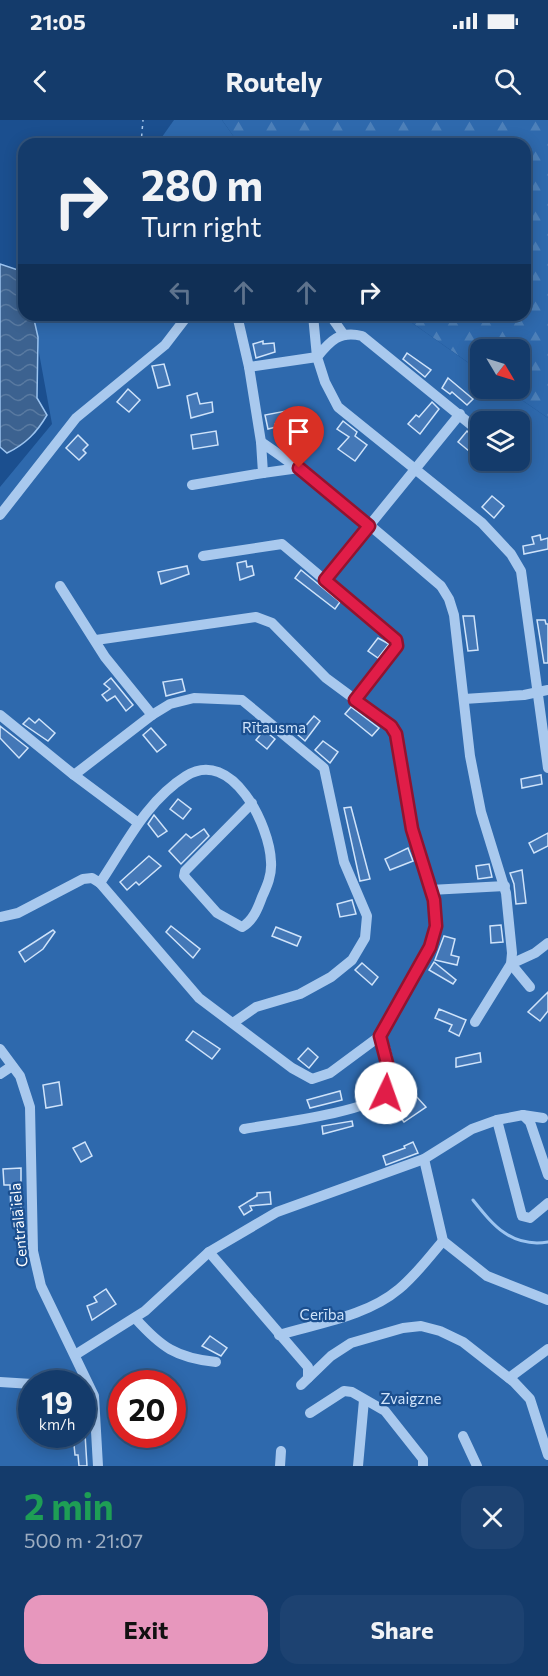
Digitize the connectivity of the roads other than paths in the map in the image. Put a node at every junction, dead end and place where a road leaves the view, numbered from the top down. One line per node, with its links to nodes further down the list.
1 (183, 321): 15 (street)
2 (238, 321): 7 (street)
3 (314, 321): 6 (street)
4 (334, 321): 5 (street)
5 (344, 335): 6 (street); 8 (street)
6 (317, 357): 7 (street); 12 (street)
7 (249, 367): 10 (street)
8 (460, 414): 9 (street); 12 (street)
9 (470, 423)
10 (261, 442): 11 (street); 13 (street)
11 (299, 468): 13 (street); 16 (street)
12 (415, 469): 16 (street); 21 (street)
13 (263, 473): 14 (street)
14 (192, 485)
15 (0, 515)
16 (369, 526): 18 (street); 22 (street)
17 (203, 556): 18 (street)
18 (325, 580): 23 (street)
19 (60, 586): 20 (street)
20 (96, 640): 23 (street); 24 (street)
21 (543, 691): 22 (street); 26 (street)
22 (464, 699): 31 (street)
23 (355, 700): 32 (street)
24 (152, 715): 27 (street); 38 (street)
25 (0, 716): 27 (street)
26 (548, 768)
27 (74, 775): 29 (street)
28 (252, 803): 28 (street); 29 (street)
29 (137, 822): 30 (street)
30 (100, 883): 33 (street); 38 (street)
31 (505, 886): 32 (street); 35 (street)
32 (430, 890): 39 (street)
33 (0, 917)
34 (548, 943): 35 (street)
35 (511, 964): 36 (street); 37 (street)
36 (530, 987)
37 (475, 1022)
38 (233, 1023): 39 (street)
39 (380, 1036): 46 (street)
40 (0, 1049): 41 (street, Centrālā iela)
41 (12, 1066): 42 (street); 56 (street, Centrālā iela)
42 (0, 1074)
43 (523, 1115): 44 (street); 45 (street); 48 (street)
44 (543, 1118)
45 (497, 1120): 47 (street); 49 (street)
46 (244, 1129)
47 (424, 1159): 50 (street); 51 (street)
48 (548, 1175)
49 (548, 1203)
50 (443, 1241): 52 (street); 54 (street)
51 (209, 1252): 53 (street); 54 (street)
52 (548, 1300)
53 (135, 1318): 56 (street); 57 (street)
54 (279, 1335): 59 (street)
55 (548, 1349): 59 (street)
56 (75, 1355): 58 (street, Centrālā iela)
57 (216, 1362)
58 (80, 1370)
59 (509, 1378): 67 (street)
60 (0, 1382): 61 (street)
61 (18, 1383)
62 (364, 1400): 63 (street); 70 (street); 71 (street)
63 (310, 1413)
64 (463, 1436): 72 (street)
65 (95, 1448): 68 (street, Centrālā iela)
66 (281, 1451): 69 (street)
67 (548, 1455)
68 (98, 1466)
69 (280, 1466)
70 (358, 1466)
71 (423, 1466)
72 (477, 1466)

